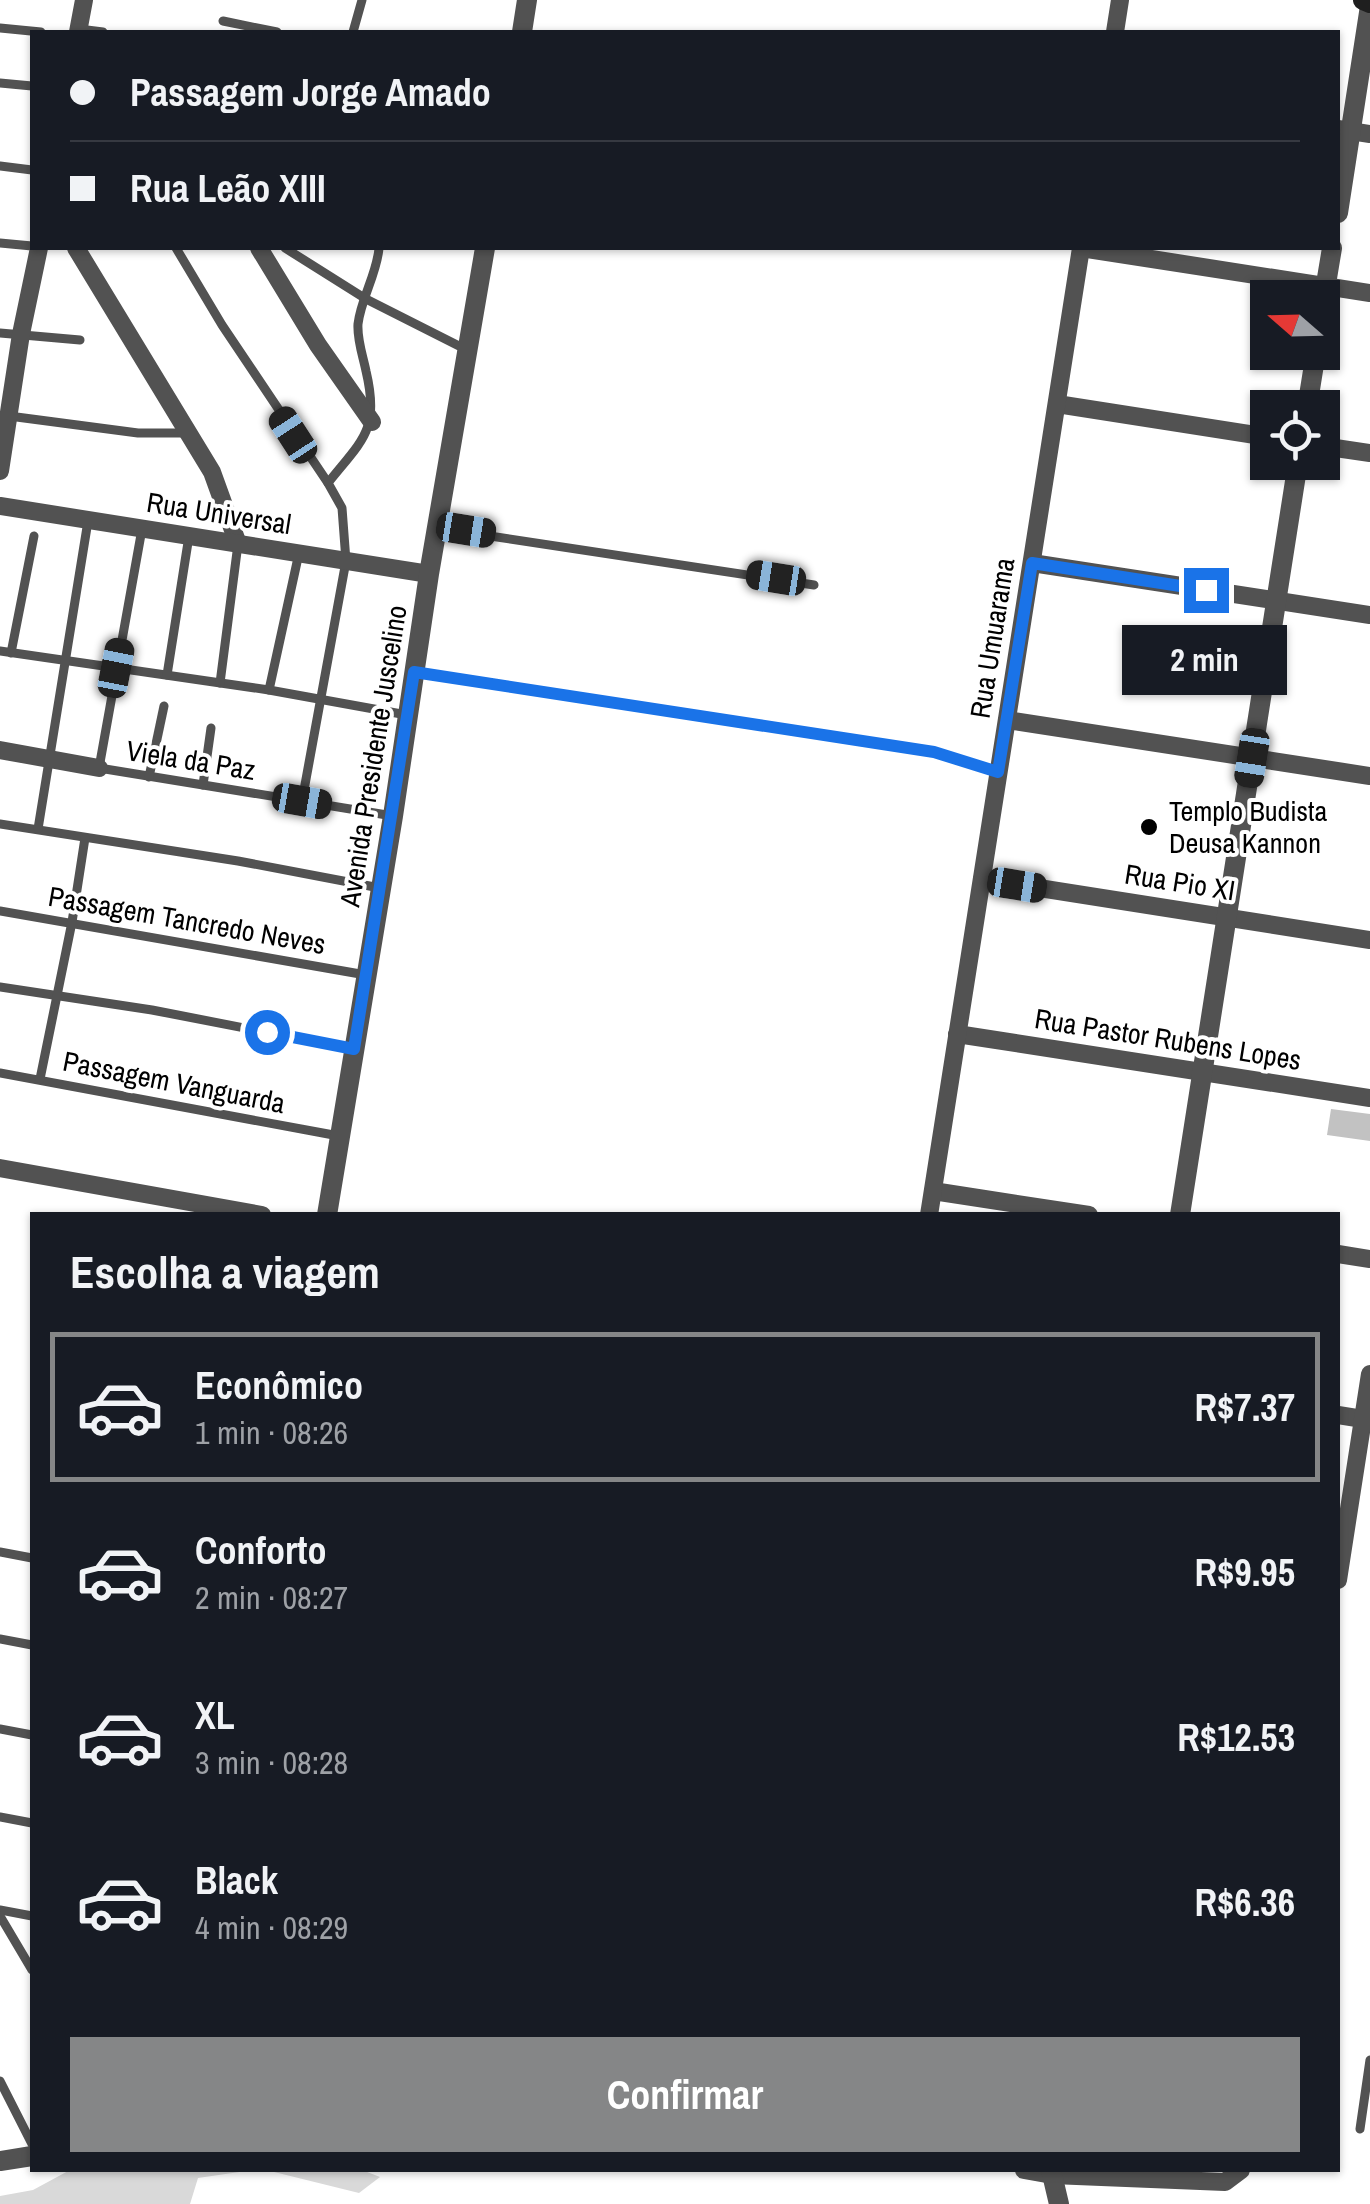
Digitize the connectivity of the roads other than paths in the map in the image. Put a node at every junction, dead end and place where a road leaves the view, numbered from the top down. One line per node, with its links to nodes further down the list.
1 (84, 0): 9 (street)
2 (362, 0): 11 (lane)
3 (528, 0): 12 (street)
4 (1120, 0): 13 (street)
5 (1363, 0): 6 (main road)
6 (1370, 5): 17 (street)
7 (223, 21): 10 (lane)
8 (0, 28): 14 (lane)
9 (79, 30)
10 (267, 30)
11 (354, 30)
12 (522, 30)
13 (1115, 30)
14 (30, 31)
15 (0, 83): 16 (lane)
16 (30, 86)
17 (1353, 131): 20 (street)
18 (0, 166): 19 (lane)
19 (30, 170)
20 (1340, 202)
21 (0, 244): 22 (lane)
22 (30, 246)
23 (35, 250): 39 (street)
24 (77, 250): 45 (street)
25 (177, 250): 51 (lane)
26 (260, 250): 44 (street)
27 (288, 250): 37 (lane)
28 (378, 250): 37 (lane)
29 (486, 250): 41 (street, Avenida Presidente Juscelino)
30 (1081, 250): 42 (street, Rua Umuarama)
31 (1094, 250): 33 (street)
32 (1332, 250): 34 (street)
33 (1287, 280)
34 (1327, 280)
35 (1340, 288): 36 (street)
36 (1370, 292)
37 (366, 298): 41 (lane); 44 (lane)
38 (0, 333): 39 (lane)
39 (21, 334): 40 (lane); 43 (street)
40 (80, 340)
41 (468, 350): 54 (street, Avenida Presidente Juscelino)
42 (1056, 404): 46 (street); 61 (street, Rua Umuarama)
43 (4, 416): 45 (lane); 49 (street)
44 (372, 422): 51 (lane)
45 (190, 433): 58 (street)
46 (1250, 434)
47 (1340, 449): 48 (street)
48 (1370, 453)
49 (0, 471)
50 (1295, 480): 64 (street)
51 (328, 482): 60 (lane)
52 (0, 506): 53 (street, Rua Universal)
53 (88, 520): 55 (street, Rua Universal); 67 (lane)
54 (437, 528): 62 (street, Avenida Presidente Juscelino); 63 (lane)
55 (142, 529): 57 (street, Rua Universal); 68 (lane)
56 (34, 536): 66 (lane)
57 (189, 536): 58 (street, Rua Universal); 70 (lane)
58 (238, 544): 59 (street, Rua Universal); 71 (lane)
59 (299, 553): 60 (street, Rua Universal); 72 (lane)
60 (346, 560): 62 (street, Rua Universal); 73 (lane)
61 (1032, 563): 64 (street); 76 (street, Rua Umuarama)
62 (429, 574): 69 (street, Avenida Presidente Juscelino)
63 (814, 584)
64 (1276, 601): 65 (street); 80 (street)
65 (1370, 615)
66 (6, 652): 67 (lane)
67 (65, 661): 68 (lane); 79 (lane)
68 (116, 668): 70 (lane); 81 (lane)
69 (414, 672): 75 (street, Avenida Presidente Juscelino); 82 (lane)
70 (167, 675): 71 (lane)
71 (220, 683): 72 (lane)
72 (269, 690): 73 (lane)
73 (320, 700): 75 (lane); 86 (lane)
74 (164, 706): 84 (lane)
75 (407, 715): 87 (street, Avenida Presidente Juscelino)
76 (1007, 720): 80 (street); 82 (street, Rua Umuarama)
77 (211, 728): 85 (lane)
78 (0, 750): 79 (street)
79 (48, 758): 81 (street); 89 (lane)
80 (1252, 758): 83 (street); 94 (street)
81 (99, 768): 84 (lane, Viela da Paz)
82 (998, 772): 91 (street, Rua Umuarama)
83 (1370, 776)
84 (150, 777): 85 (lane, Viela da Paz)
85 (203, 785): 86 (lane, Viela da Paz)
86 (302, 801): 87 (lane, Viela da Paz)
87 (394, 816): 92 (street, Avenida Presidente Juscelino)
88 (0, 824): 89 (lane)
89 (38, 829): 90 (lane)
90 (84, 838): 92 (lane); 95 (lane)
91 (982, 879): 94 (street, Rua Pio XI); 100 (street, Rua Umuarama)
92 (380, 888): 97 (street, Avenida Presidente Juscelino)
93 (0, 910): 95 (lane, Passagem Tancredo Neves)
94 (1226, 917): 96 (street, Rua Pio XI); 103 (street)
95 (72, 922): 97 (lane, Passagem Tancredo Neves); 99 (lane)
96 (1370, 940)
97 (366, 975): 101 (street, Avenida Presidente Juscelino)
98 (0, 987): 99 (lane)
99 (58, 997): 101 (lane); 104 (lane)
100 (957, 1034): 103 (street, Rua Pastor Rubens Lopes); 108 (street, Rua Umuarama)
101 (354, 1049): 106 (street, Avenida Presidente Juscelino)
102 (0, 1072): 104 (lane, Passagem Vanguarda)
103 (1202, 1072): 105 (street, Rua Pastor Rubens Lopes); 113 (street)
104 (40, 1079): 106 (lane, Passagem Vanguarda)
105 (1370, 1098)
106 (340, 1136): 110 (street, Avenida Presidente Juscelino)
107 (0, 1168): 109 (street)
108 (932, 1191): 111 (street, Rua Umuarama); 112 (street)
109 (245, 1212)
110 (327, 1212)
111 (929, 1212)
112 (1069, 1212)
113 (1180, 1212)
114 (1340, 1254): 115 (street)
115 (1370, 1258)
116 (1369, 1385): 118 (street)
117 (1340, 1415): 118 (street)
118 (1363, 1419): 121 (street)
119 (0, 1552): 120 (lane)
120 (30, 1558)
121 (1340, 1567)
122 (0, 1639): 123 (lane)
123 (30, 1645)
124 (0, 1729): 125 (lane)
125 (30, 1735)
126 (0, 1817): 127 (lane)
127 (30, 1823)
128 (0, 1913): 129 (lane); 130 (lane)
129 (30, 1916)
130 (30, 1966)
131 (1370, 2060): 133 (lane)
132 (0, 2081): 134 (lane)
133 (1360, 2129)
134 (30, 2140)
135 (30, 2156): 136 (street)
136 (0, 2161)
137 (1052, 2172): 138 (street); 139 (street)
138 (1239, 2172)
139 (1060, 2204)

